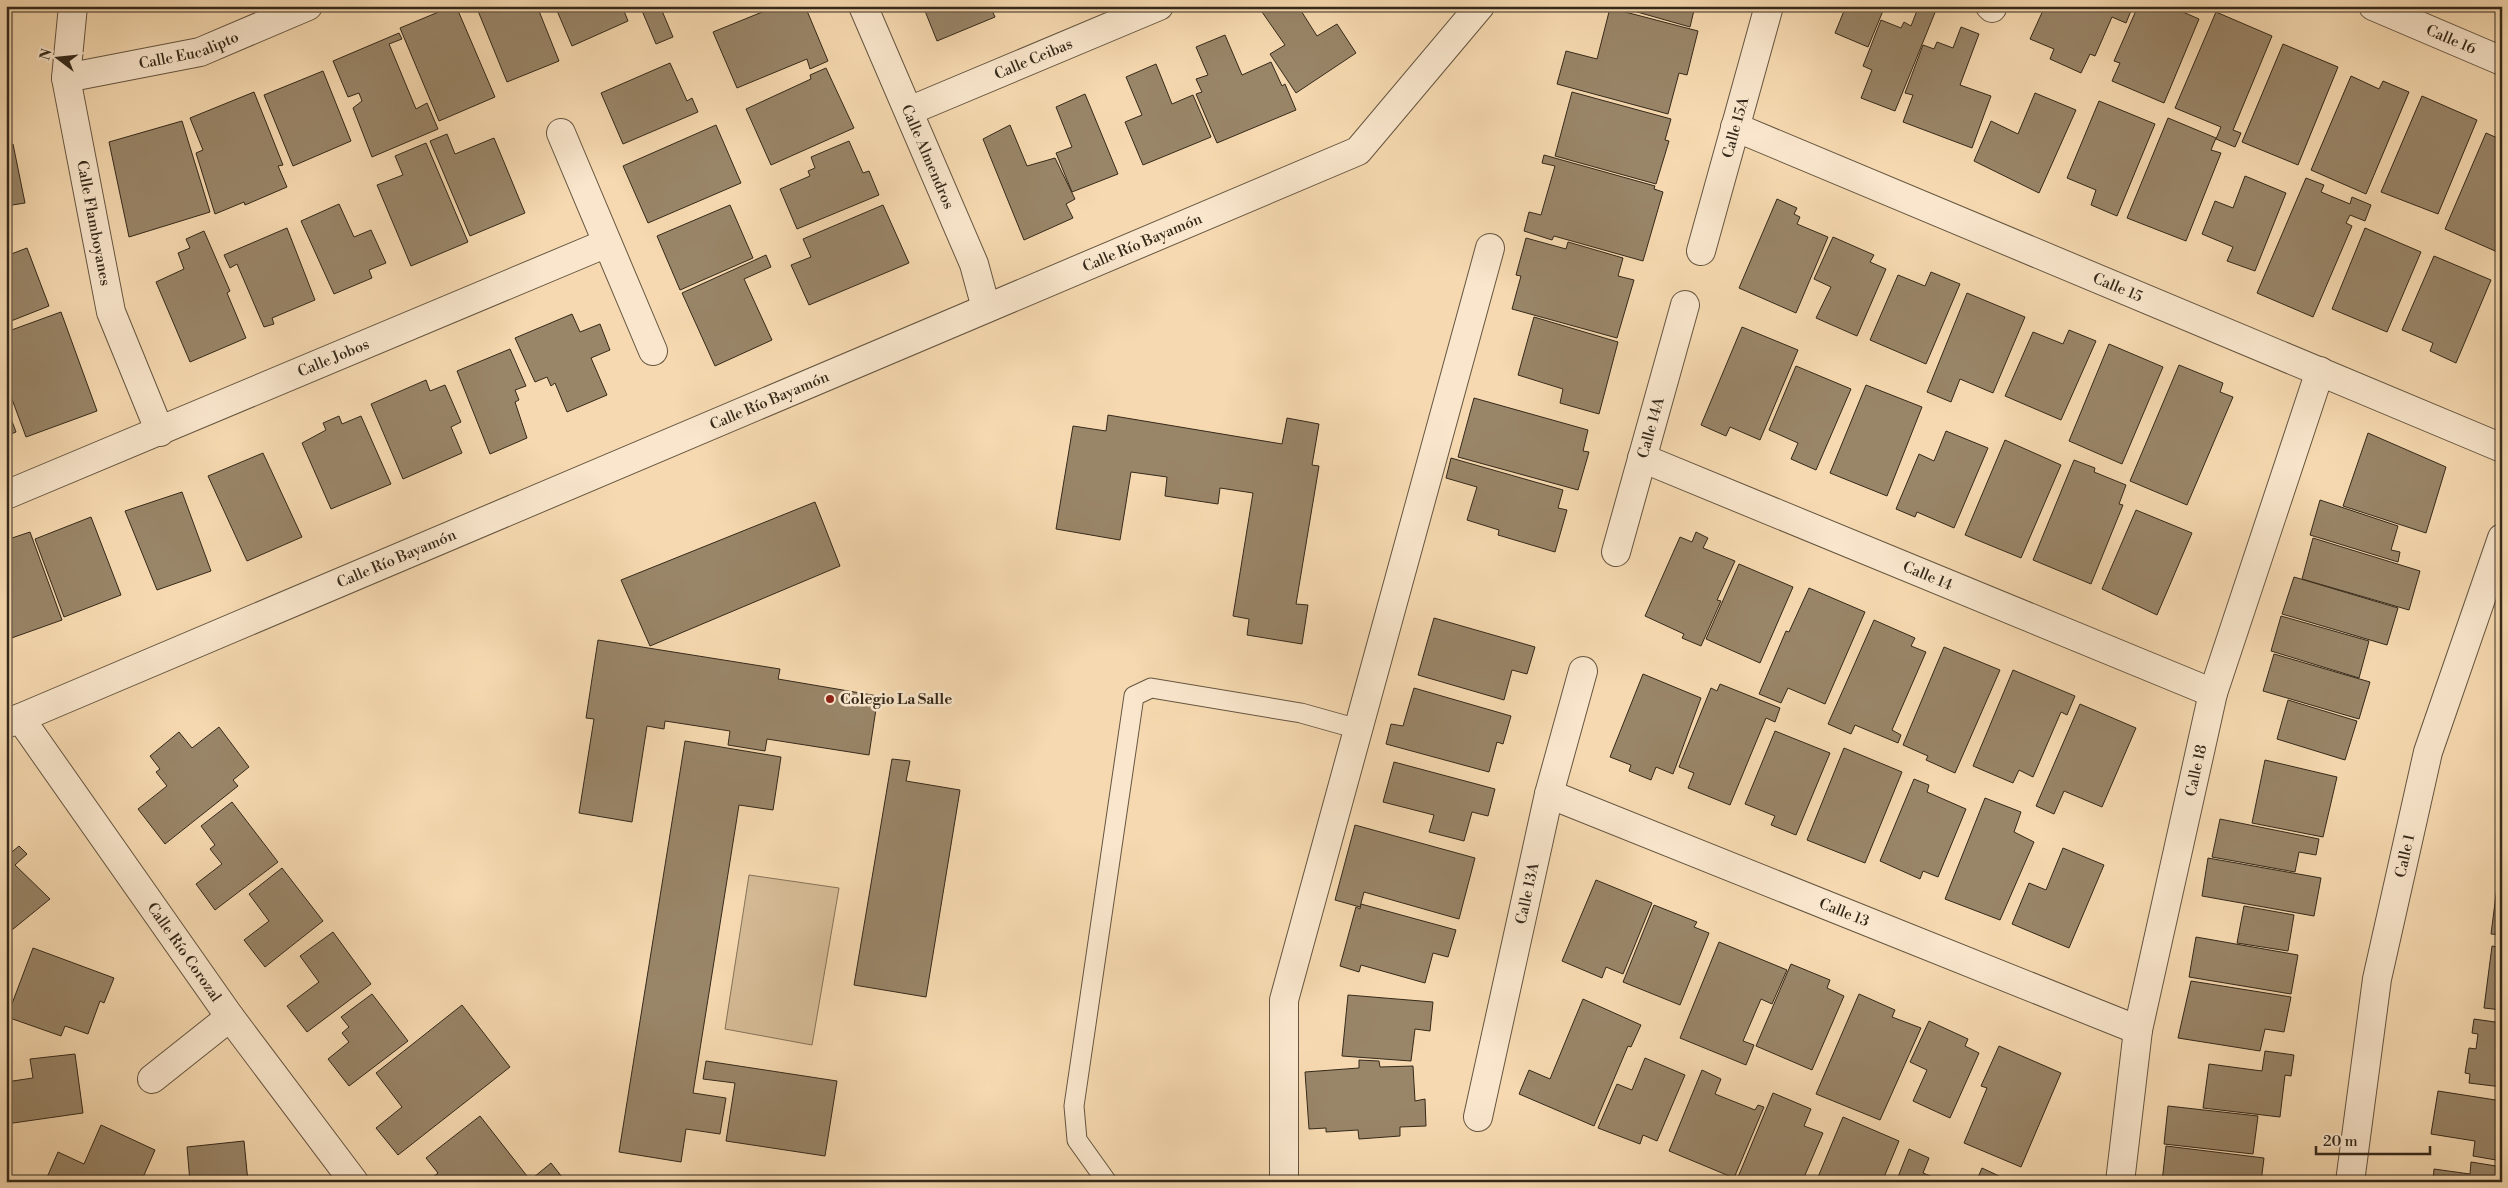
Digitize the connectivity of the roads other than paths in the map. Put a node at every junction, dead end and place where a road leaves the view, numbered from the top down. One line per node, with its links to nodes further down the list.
1 (73, 6): 9 (street, Calle Flamboyanes)
2 (308, 6): 9 (street, Calle Eucalipto)
3 (863, 6): 10 (street, Calle Almendros)
4 (1159, 6): 10 (street, Calle Ceibas)
5 (1480, 6): 17 (street, Calle Río Bayamón)
6 (1769, 6): 11 (street, Calle 15A)
7 (2373, 6): 8 (street, Calle 16)
8 (2502, 61)
9 (66, 78): 20 (street, Calle Flamboyanes)
10 (909, 111): 17 (street, Calle Almendros)
11 (1735, 127): 15 (street, Calle 15A); 19 (street, Calle 15)
12 (561, 133): 13 (street)
13 (607, 243): 18 (street); 20 (street, Calle Jobos)
14 (1490, 248): 29 (street)
15 (1701, 250)
16 (1685, 305): 22 (street, Calle 14A)
17 (986, 308): 28 (street, Calle Río Bayamón)
18 (653, 351)
19 (2320, 371): 21 (street, Calle 15); 27 (street, Calle 18)
20 (160, 432): 23 (street, Calle Jobos)
21 (2502, 448)
22 (1642, 458): 25 (street, Calle 14A); 27 (street, Calle 14)
23 (6, 495)
24 (2502, 538): 39 (street, Calle 1)
25 (1616, 552)
26 (1583, 671): 30 (street, Calle 13A)
27 (2213, 693): 32 (street, Calle 18)
28 (13, 721): 31 (street, Calle Río Corozal)
29 (1358, 729): 36 (lane); 37 (street)
30 (1549, 794): 32 (street, Calle 13); 34 (street, Calle 13A)
31 (230, 1017): 33 (street); 35 (street, Calle Río Corozal)
32 (2138, 1030): 38 (street, Calle 18)
33 (152, 1080)
34 (1478, 1117)
35 (354, 1182)
36 (1107, 1182)
37 (1284, 1182)
38 (2120, 1182)
39 (2350, 1182)

